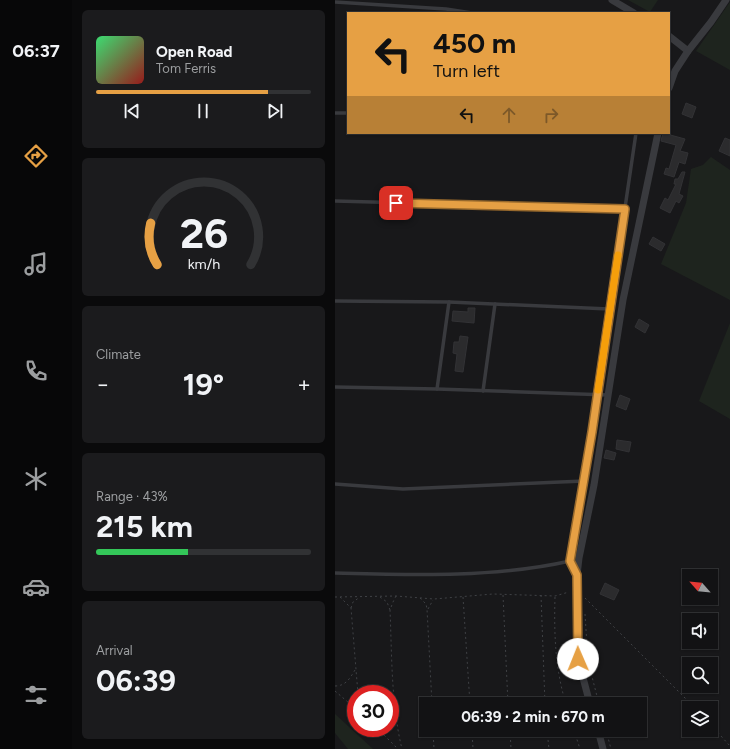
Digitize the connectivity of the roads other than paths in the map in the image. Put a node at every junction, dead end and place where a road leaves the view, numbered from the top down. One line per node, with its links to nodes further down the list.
1 (612, 0): 5 (street)
2 (726, 0): 7 (street)
3 (335, 2): 4 (lane)
4 (466, 12)
5 (632, 12)
6 (670, 37): 7 (street)
7 (688, 51): 8 (street)
8 (670, 85)
9 (335, 113): 10 (lane)
10 (347, 113)
11 (636, 134): 14 (lane)
12 (658, 134): 23 (street)
13 (335, 201): 14 (lane)
14 (625, 209): 18 (lane)
15 (335, 301): 16 (lane)
16 (449, 302): 17 (lane); 20 (lane)
17 (495, 304): 18 (lane); 21 (lane)
18 (609, 309): 22 (lane)
19 (335, 388): 20 (lane)
20 (437, 389): 21 (lane)
21 (483, 390): 22 (lane)
22 (598, 395): 23 (lane); 24 (lane)
23 (608, 395): 28 (street)
24 (584, 481): 25 (lane); 26 (lane)
25 (335, 484)
26 (570, 561): 27 (lane); 28 (lane)
27 (335, 573)
28 (577, 575): 29 (street)
29 (588, 697)
30 (600, 737): 31 (street)
31 (603, 749)

